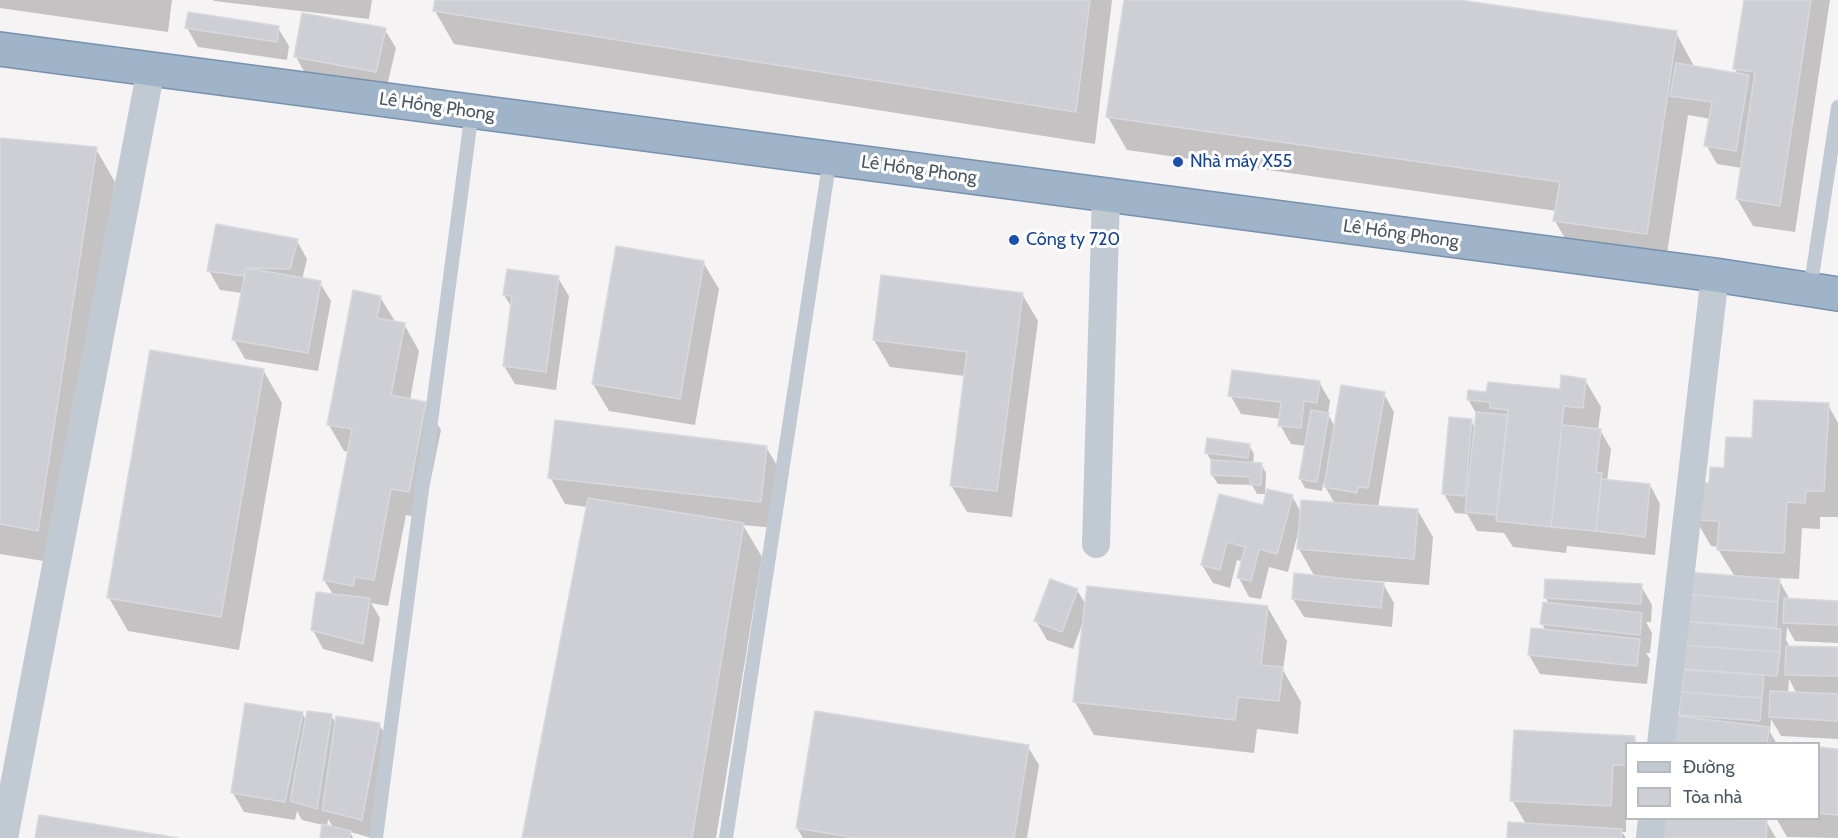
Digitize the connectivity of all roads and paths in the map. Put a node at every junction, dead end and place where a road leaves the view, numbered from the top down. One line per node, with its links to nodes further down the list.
1 (0, 49): 2 (highway, Lê Hồng Phong)
2 (151, 69): 4 (highway, Lê Hồng Phong); 13 (street)
3 (1838, 107): 6 (lane)
4 (472, 111): 5 (highway, Lê Hồng Phong); 14 (lane)
5 (830, 158): 7 (highway, Lê Hồng Phong); 15 (lane)
6 (1832, 182): 9 (lane)
7 (1106, 195): 8 (highway, Lê Hồng Phong); 10 (street)
8 (1715, 275): 9 (highway, Lê Hồng Phong); 11 (street)
9 (1824, 292)
10 (1096, 543)
11 (1661, 742)
12 (1652, 820): 16 (street)
13 (4, 838)
14 (376, 838)
15 (726, 838)
16 (1650, 838)

